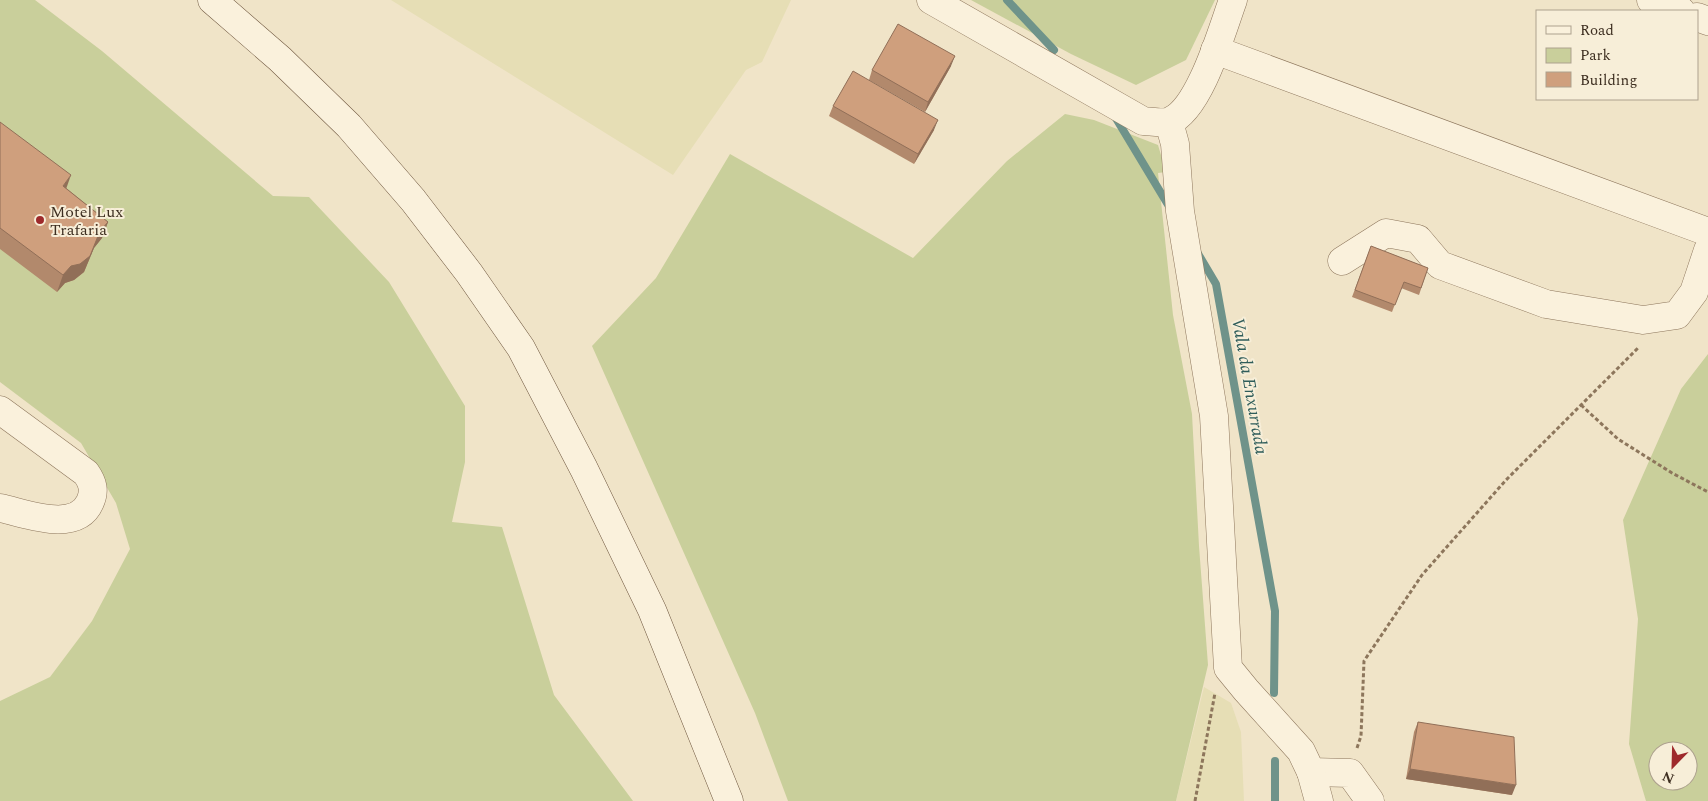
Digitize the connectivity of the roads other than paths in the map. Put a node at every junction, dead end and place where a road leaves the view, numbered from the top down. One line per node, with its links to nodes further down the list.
1 (212, 0): 14 (street)
2 (930, 0): 7 (street)
3 (1233, 0): 6 (street)
4 (1651, 0): 5 (street)
5 (1678, 10)
6 (1215, 50): 7 (street); 8 (street)
7 (1169, 122): 13 (street)
8 (1708, 232)
9 (1708, 250): 10 (street)
10 (1342, 262)
11 (0, 410): 12 (street)
12 (0, 508)
13 (1311, 772): 15 (street); 16 (street)
14 (729, 801)
15 (1319, 801)
16 (1370, 801)

